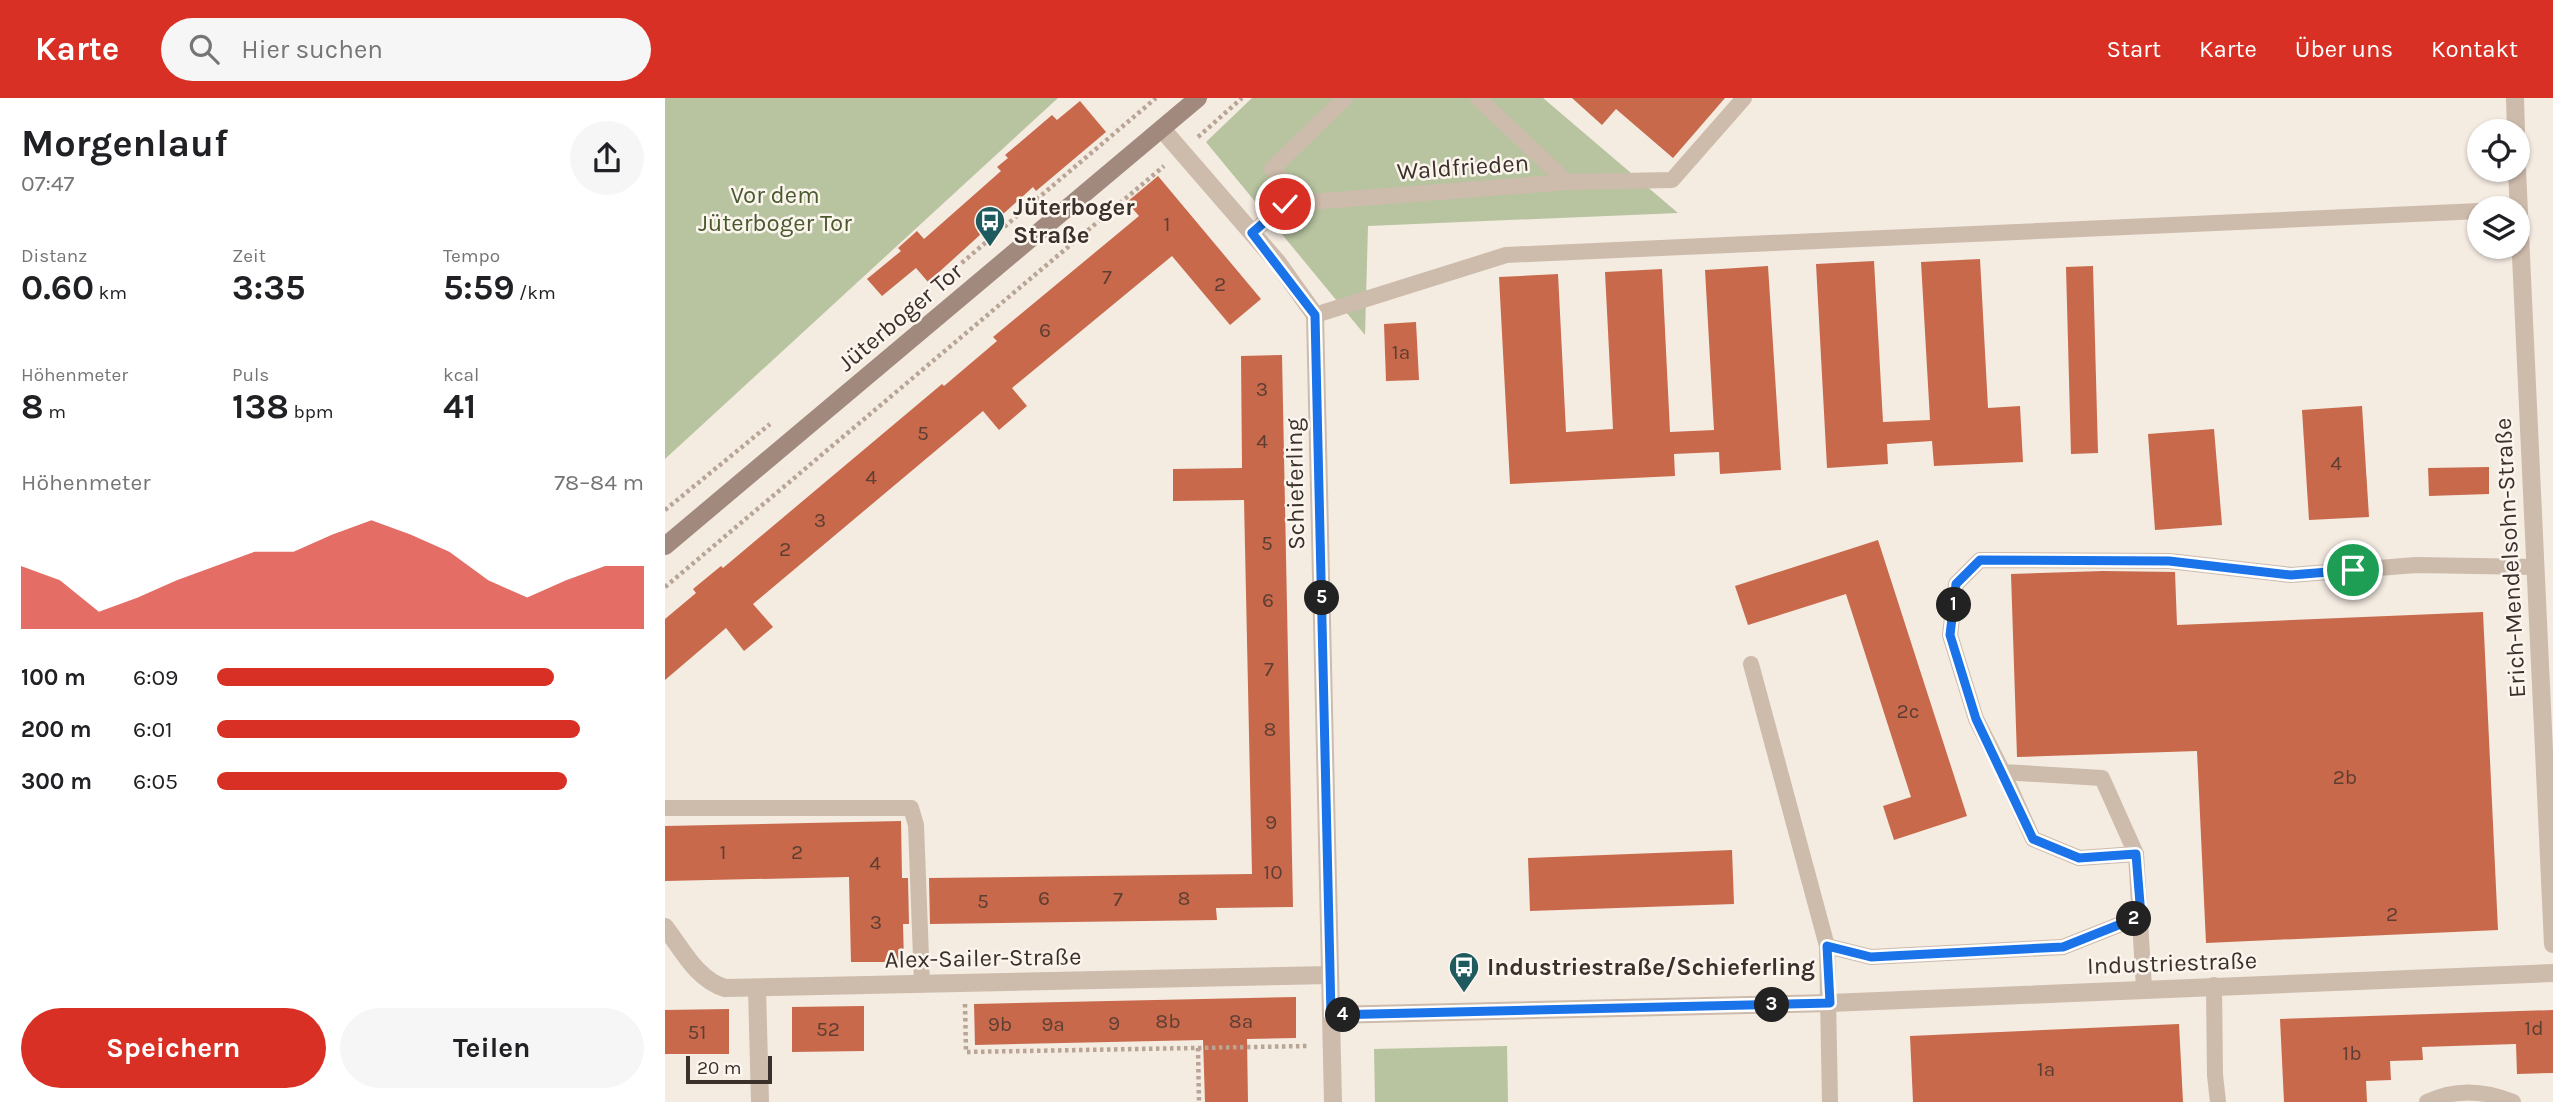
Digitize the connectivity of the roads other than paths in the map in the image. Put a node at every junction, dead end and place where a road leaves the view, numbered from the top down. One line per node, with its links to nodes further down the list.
1 (1198, 98): 7 (main road, Jüterboger Tor)
2 (1345, 98): 9 (lane)
3 (1478, 98): 8 (lane, Waldfrieden)
4 (1744, 98): 8 (lane)
5 (2515, 98): 6 (street)
6 (2516, 119)
7 (1162, 129): 11 (street); 14 (main road, Jüterboger Tor)
8 (1567, 182): 9 (lane, Waldfrieden)
9 (1306, 202): 11 (lane, Waldfrieden)
10 (2467, 212): 13 (lane)
11 (1252, 233): 13 (street)
12 (2520, 259): 15 (street, Erich-Mendelsohn-Straße)
13 (1315, 315): 25 (street, Schieferling)
14 (665, 546)
15 (2535, 568): 17 (lane); 22 (street, Erich-Mendelsohn-Straße)
16 (1751, 664): 23 (lane)
17 (2003, 772): 19 (lane); 19 (lane)
18 (665, 808): 26 (lane)
19 (2136, 854): 20 (lane)
20 (2141, 916): 23 (lane); 29 (lane)
21 (665, 927): 28 (street, Alex-Sailer-Straße)
22 (2553, 944)
23 (1827, 946): 30 (lane)
24 (2553, 972): 27 (street, Industriestraße)
25 (1330, 975): 26 (street, Alex-Sailer-Straße); 31 (street, Schieferling)
26 (922, 984): 28 (street, Alex-Sailer-Straße)
27 (2214, 985): 29 (street, Industriestraße); 35 (lane)
28 (757, 988): 32 (street)
29 (2144, 988): 30 (street, Industriestraße)
30 (1830, 1003): 31 (street, Industriestraße); 34 (lane)
31 (1331, 1015): 33 (street, Schieferling)
32 (759, 1102)
33 (1333, 1102)
34 (1830, 1102)
35 (2218, 1102)
36 (2427, 1102): 37 (lane)
37 (2513, 1102)

